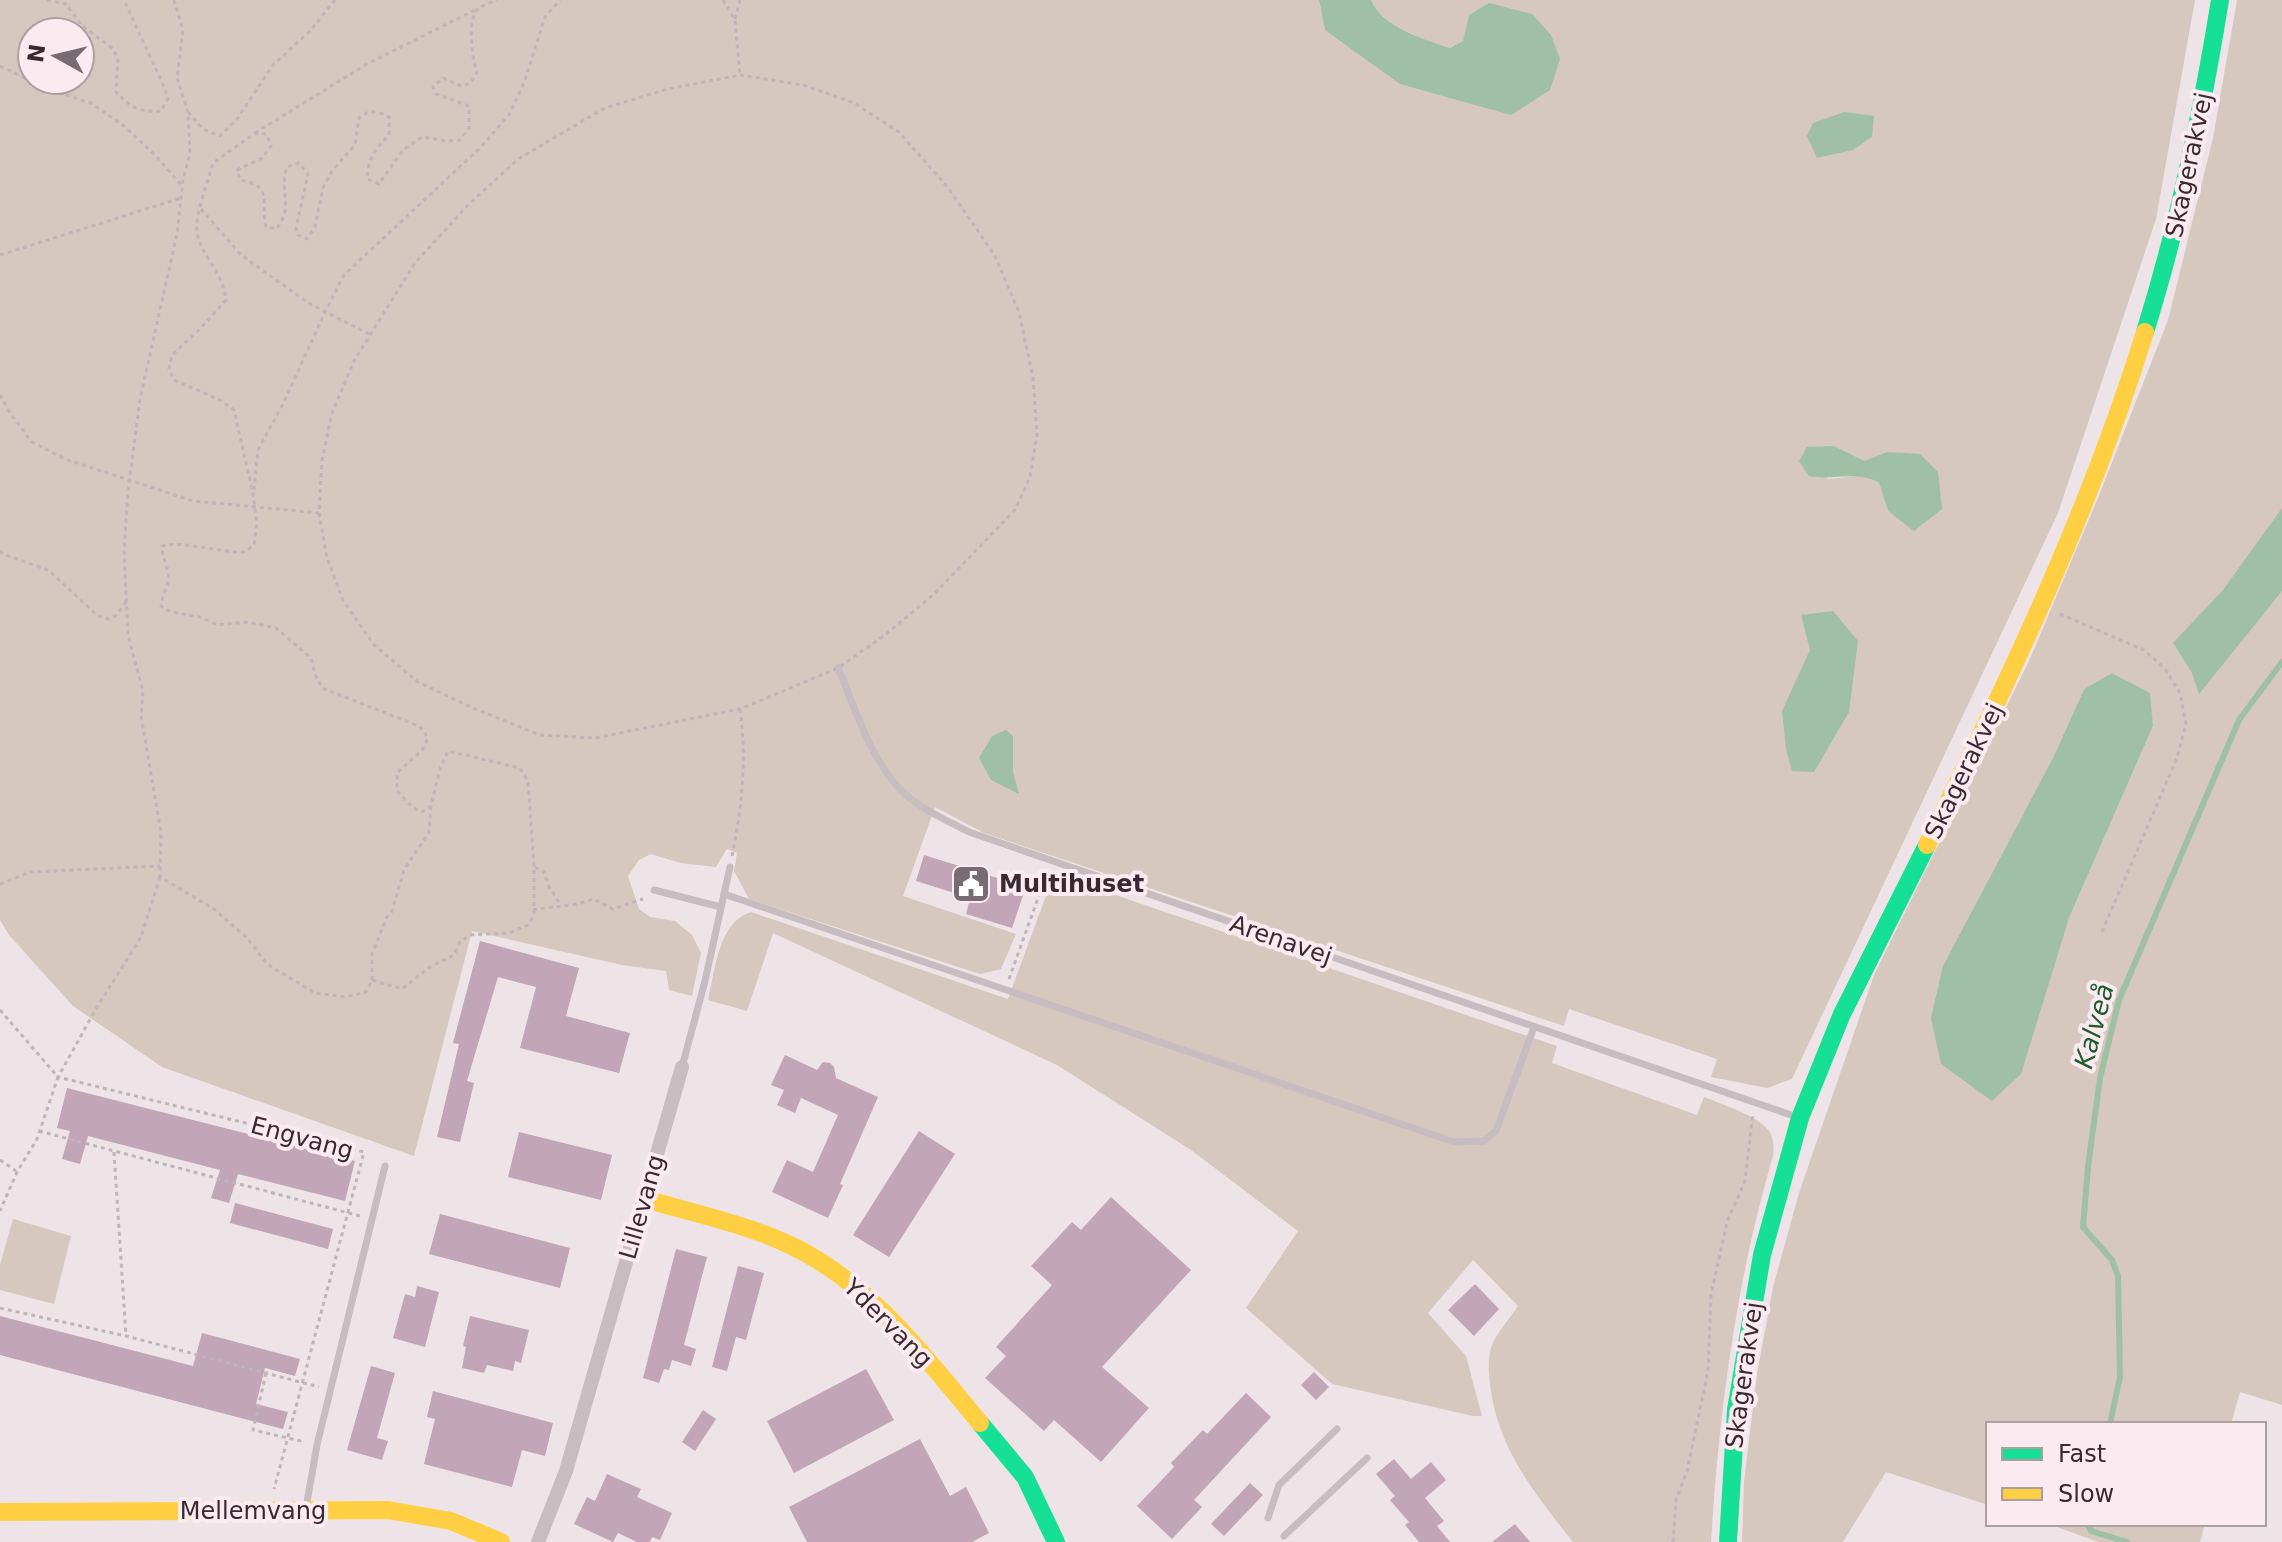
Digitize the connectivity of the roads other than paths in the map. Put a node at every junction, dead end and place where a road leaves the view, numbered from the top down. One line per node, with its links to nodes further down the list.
1 (2220, 0): 9 (street, Skagerakvej)
2 (838, 668): 7 (lane, Arenavej)
3 (730, 867): 5 (lane, Lillevang)
4 (654, 890): 6 (lane)
5 (724, 894): 6 (lane, Lillevang); 7 (lane)
6 (721, 907): 8 (lane, Lillevang)
7 (1534, 1027): 9 (lane, Arenavej)
8 (682, 1067): 11 (street, Lillevang)
9 (1800, 1118): 21 (street, Skagerakvej)
10 (385, 1166): 14 (lane, Engvang)
11 (645, 1199): 19 (street, Lillevang); 20 (street, Ydervang)
12 (1337, 1429): 16 (lane)
13 (1367, 1458): 17 (lane)
14 (306, 1511): 15 (street, Mellemvang); 18 (street, Mellemvang)
15 (0, 1512)
16 (1268, 1518)
17 (1284, 1536)
18 (501, 1542)
19 (538, 1542)
20 (1056, 1542)
21 (1728, 1542)

